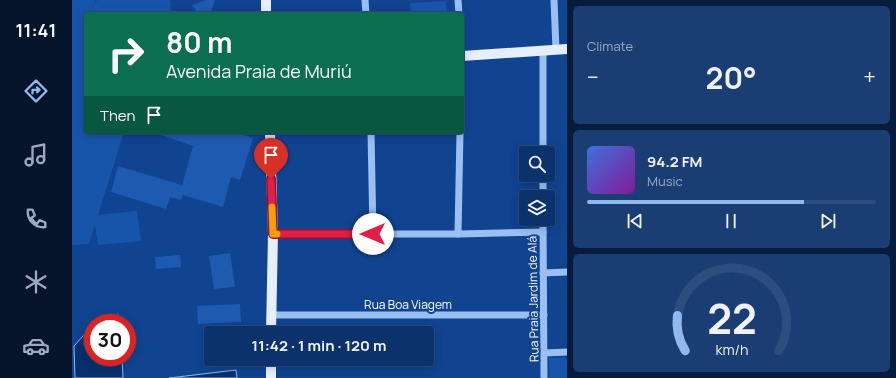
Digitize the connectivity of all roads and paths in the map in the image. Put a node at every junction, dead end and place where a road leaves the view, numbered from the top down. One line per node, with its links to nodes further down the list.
1 (266, 0): 5 (main road)
2 (365, 0): 6 (street)
3 (458, 0): 7 (street)
4 (554, 0): 9 (street)
5 (266, 12)
6 (366, 12)
7 (459, 12)
8 (567, 49): 9 (main road)
9 (556, 50): 10 (main road)
10 (543, 51): 11 (main road); 15 (street)
11 (464, 56)
12 (270, 134): 18 (main road)
13 (371, 134): 19 (street)
14 (460, 134): 20 (street)
15 (543, 146)
16 (543, 226): 17 (street, Rua Praia Jardim de Alá)
17 (543, 232): 20 (street); 22 (street, Rua Praia Jardim de Alá)
18 (273, 234): 19 (street); 23 (main road)
19 (373, 234): 20 (street)
20 (458, 234)
21 (567, 272): 22 (street)
22 (543, 273): 24 (street, Rua Praia Jardim de Alá)
23 (271, 315): 24 (street, Rua Boa Viagem); 25 (main road)
24 (544, 315): 26 (street, Rua Praia Jardim de Alá)
25 (272, 326)
26 (545, 352): 27 (street); 30 (street, Rua Praia Jardim de Alá)
27 (567, 352)
28 (271, 366): 29 (main road)
29 (271, 378)
30 (544, 378)

